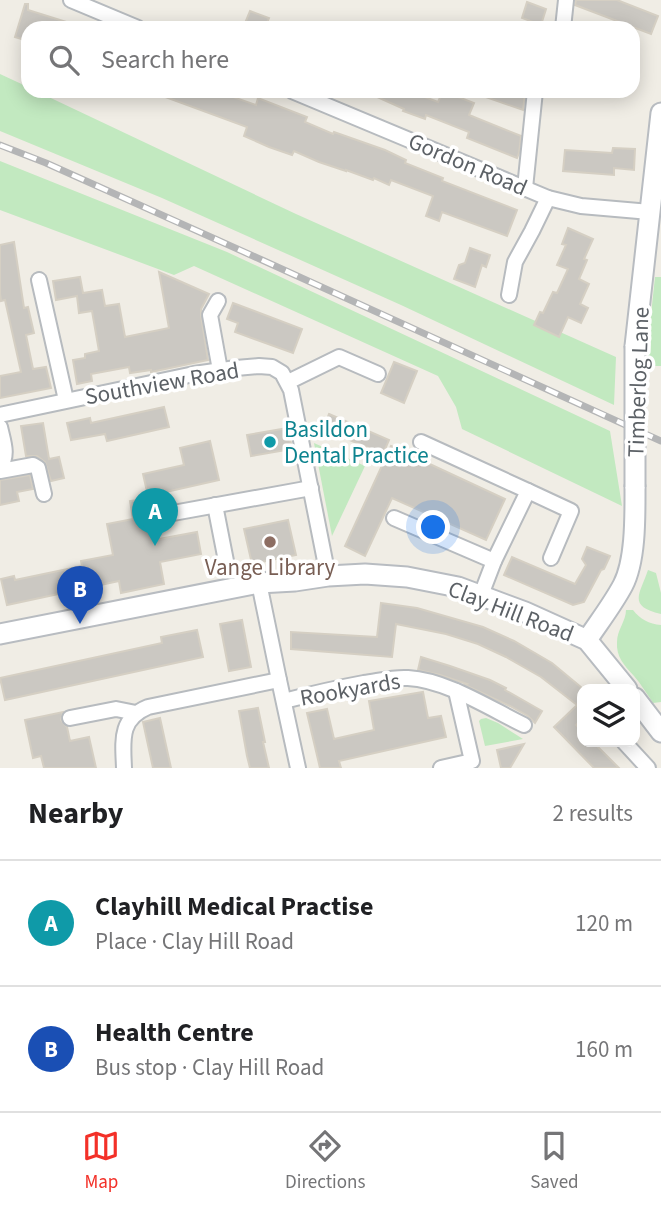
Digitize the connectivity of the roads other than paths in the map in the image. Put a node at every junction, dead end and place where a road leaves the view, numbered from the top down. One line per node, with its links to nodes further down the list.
1 (71, 0): 3 (street)
2 (566, 0): 5 (street)
3 (87, 3): 4 (street)
4 (124, 21)
5 (564, 21)
6 (309, 98): 9 (street, Gordon Road)
7 (534, 98): 9 (street)
8 (661, 113): 11 (main road, Timberlog Lane)
9 (525, 188): 10 (street, Gordon Road)
10 (548, 198): 11 (street, Gordon Road); 13 (street)
11 (650, 212): 36 (main road, Timberlog Lane, bridge)
12 (38, 279): 18 (street)
13 (509, 295)
14 (218, 301): 15 (street)
15 (220, 370): 17 (street, Southview Road); 18 (street, Southview Road)
16 (378, 374): 17 (street)
17 (288, 382): 23 (street)
18 (66, 400): 19 (street, Southview Road)
19 (0, 415)
20 (0, 427): 22 (street)
21 (421, 442): 24 (street)
22 (0, 469): 25 (street)
23 (311, 488): 26 (street); 32 (street)
24 (528, 491): 29 (street); 31 (street)
25 (44, 494)
26 (215, 505): 27 (street); 30 (street)
27 (150, 517)
28 (394, 518): 31 (street)
29 (551, 558)
30 (226, 561)
31 (494, 561): 34 (street)
32 (328, 576): 33 (main road, Clay Hill Road); 34 (main road, Clay Hill Road)
33 (259, 583): 35 (main road, Clay Hill Road); 37 (street)
34 (481, 595): 36 (main road, Clay Hill Road)
35 (0, 634)
36 (587, 640): 38 (main road, Clay Hill Road)
37 (279, 680): 40 (street); 42 (street)
38 (623, 684)
39 (456, 691): 40 (street, Rookyards); 44 (street, Rookyards); 49 (street)
40 (284, 701): 48 (street)
41 (640, 704): 45 (main road)
42 (136, 713): 43 (street); 47 (street)
43 (70, 718)
44 (524, 725)
45 (659, 725)
46 (629, 747): 50 (street)
47 (124, 768)
48 (298, 768)
49 (441, 768)
50 (648, 768)

